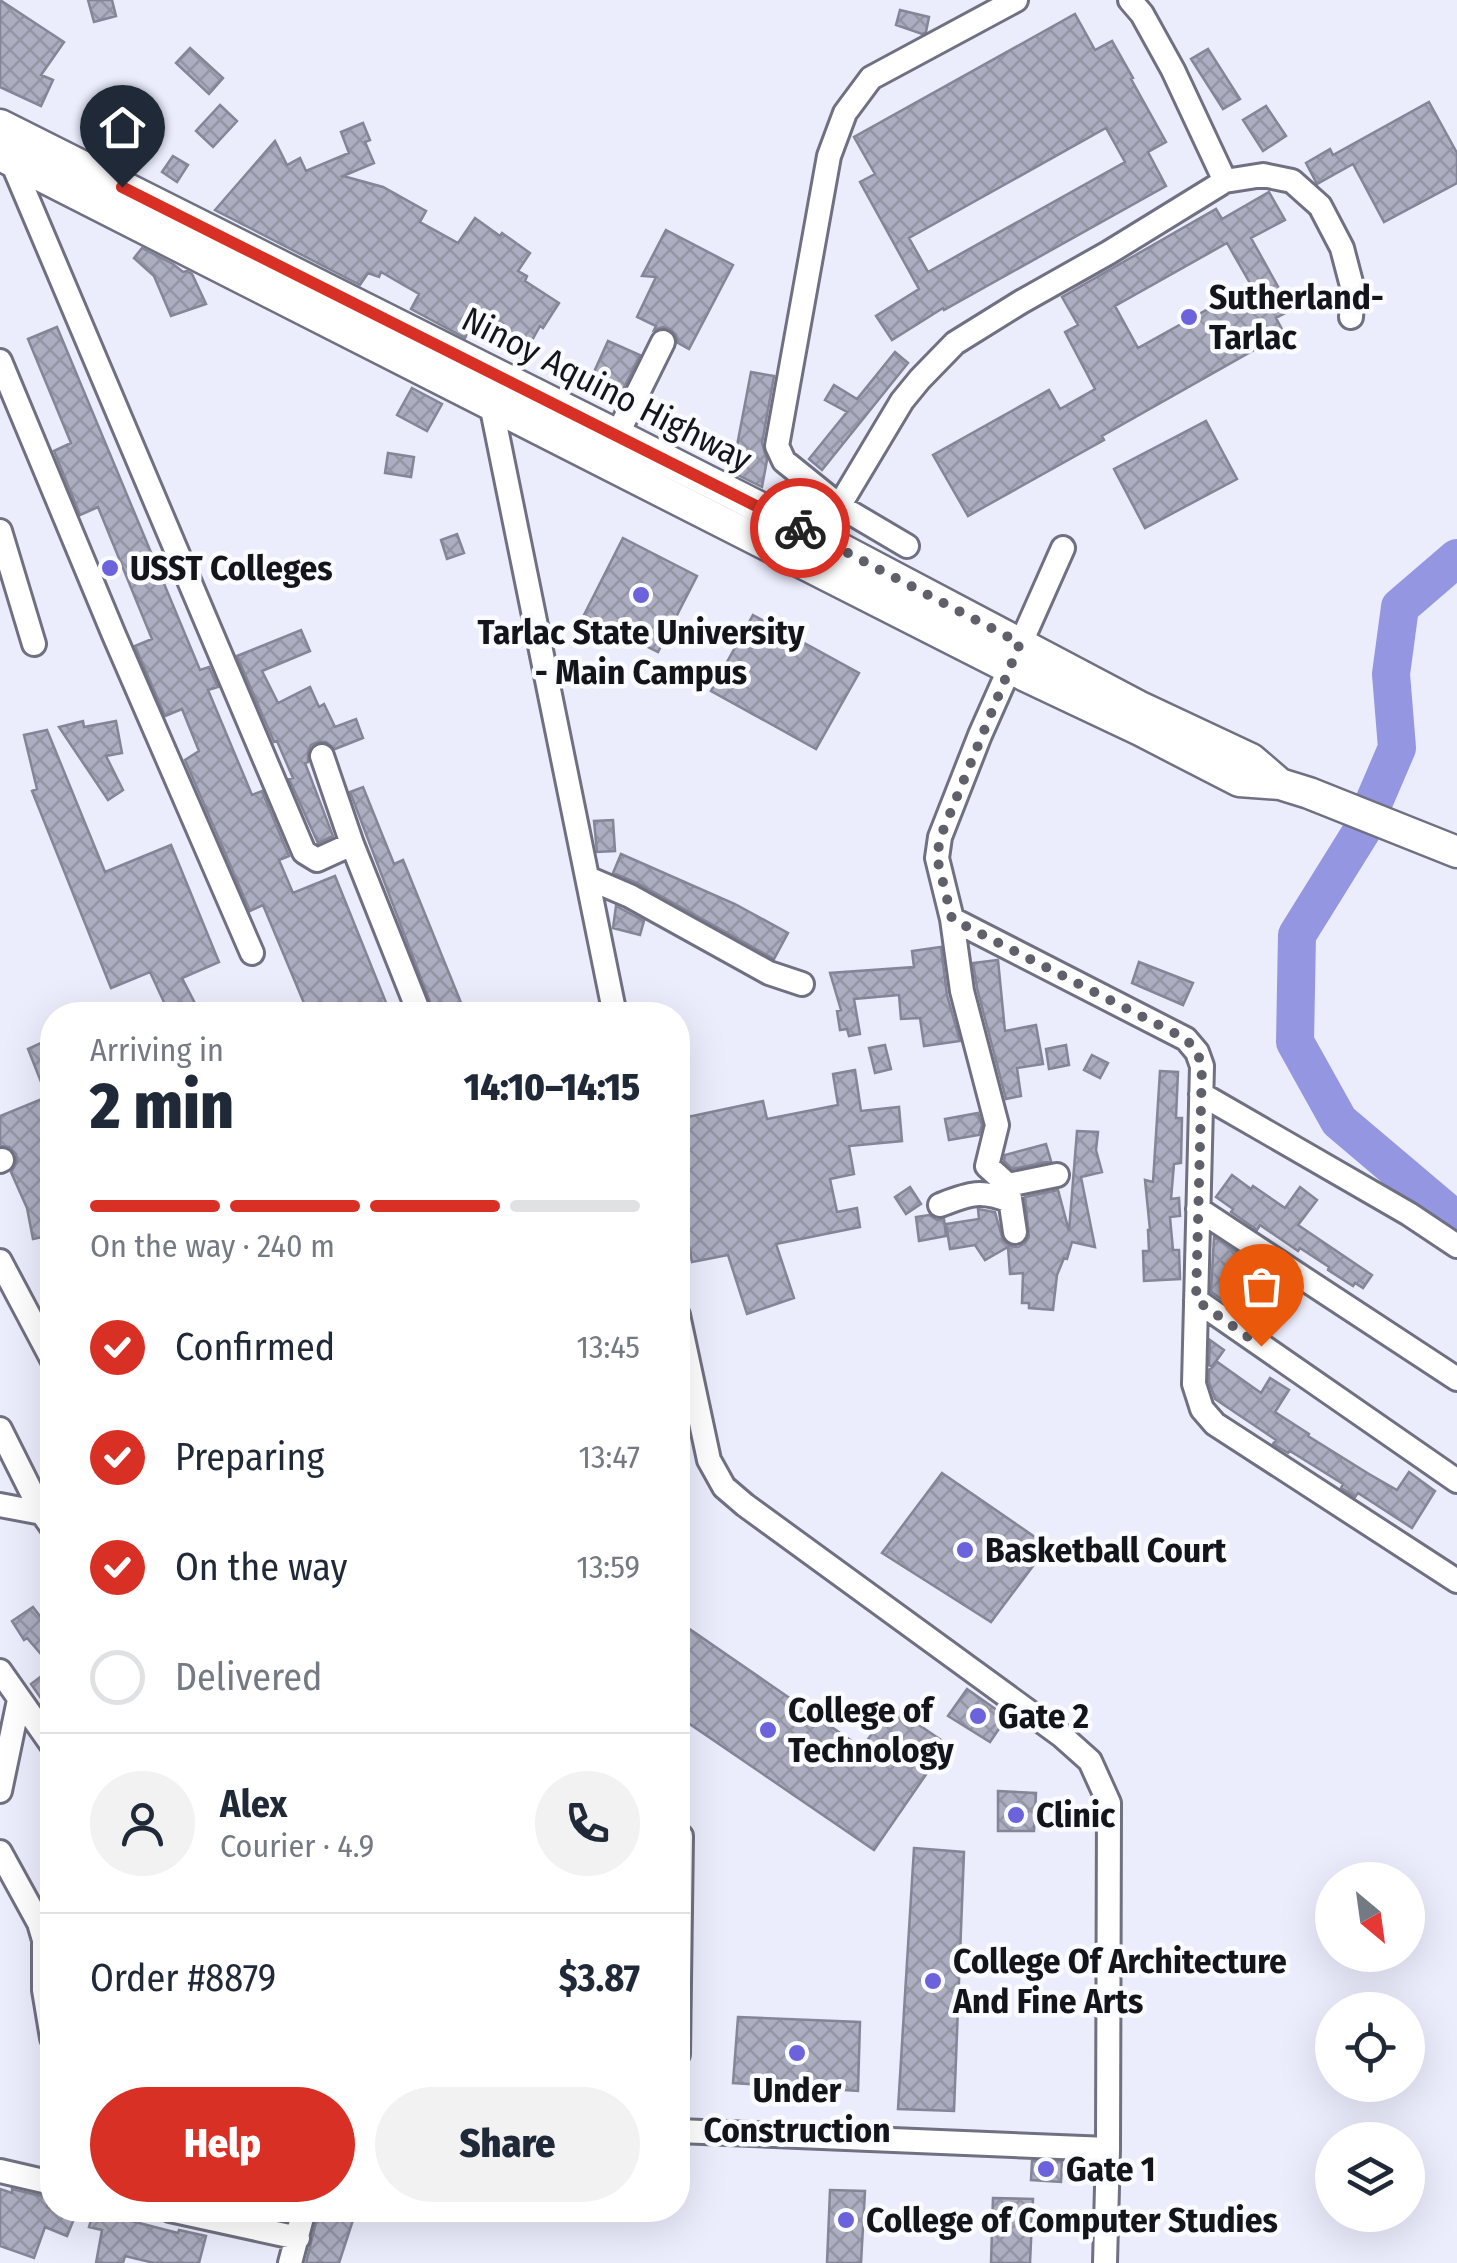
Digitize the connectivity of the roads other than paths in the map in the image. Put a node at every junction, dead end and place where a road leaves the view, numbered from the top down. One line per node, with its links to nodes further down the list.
1 (1016, 0): 11 (street)
2 (1130, 0): 4 (street)
3 (8, 144): 8 (main road, Ninoy Aquino Highway); 19 (street)
4 (1225, 181): 5 (street); 11 (street)
5 (1351, 317)
6 (663, 342): 10 (street)
7 (0, 361): 23 (street)
8 (459, 372): 9 (main road, Ninoy Aquino Highway); 10 (main road, Ninoy Aquino Highway)
9 (491, 404): 10 (main road, Ninoy Aquino Highway); 21 (street)
10 (599, 436): 13 (main road, Ninoy Aquino Highway); 17 (main road, Ninoy Aquino Highway)
11 (840, 506): 13 (street); 14 (street)
12 (0, 531): 16 (street)
13 (820, 538): 17 (main road, Ninoy Aquino Highway)
14 (907, 546)
15 (1063, 548): 17 (street)
16 (34, 644)
17 (1014, 655): 20 (main road, Ninoy Aquino Highway); 22 (street)
18 (322, 756): 19 (street)
19 (352, 844): 25 (street)
20 (1457, 852)
21 (588, 878): 24 (street); 26 (street)
22 (952, 919): 27 (street); 29 (street)
23 (252, 953)
24 (802, 984)
25 (415, 1002)
26 (612, 1002)
27 (1201, 1094): 31 (street); 33 (street)
28 (1057, 1175): 29 (street)
29 (1009, 1193): 30 (street); 32 (street)
30 (940, 1205)
31 (1198, 1209): 35 (street); 38 (street)
32 (1015, 1232)
33 (1457, 1246)
34 (0, 1261): 36 (street)
35 (1196, 1300): 40 (street); 44 (street)
36 (40, 1336)
37 (690, 1373): 52 (street)
38 (1457, 1379)
39 (0, 1429): 42 (street)
40 (1457, 1482)
41 (0, 1505): 43 (street)
42 (40, 1506)
43 (40, 1518)
44 (1457, 1581)
45 (0, 1670): 46 (street)
46 (19, 1700): 47 (street); 48 (street)
47 (40, 1729)
48 (0, 1791)
49 (0, 1852): 50 (street)
50 (40, 1923)
51 (690, 2132): 52 (street)
52 (1108, 2149): 59 (street)
53 (0, 2171): 54 (street)
54 (40, 2180)
55 (227, 2222): 57 (street)
56 (301, 2222): 57 (street)
57 (298, 2238): 58 (street)
58 (290, 2263)
59 (1105, 2263)

